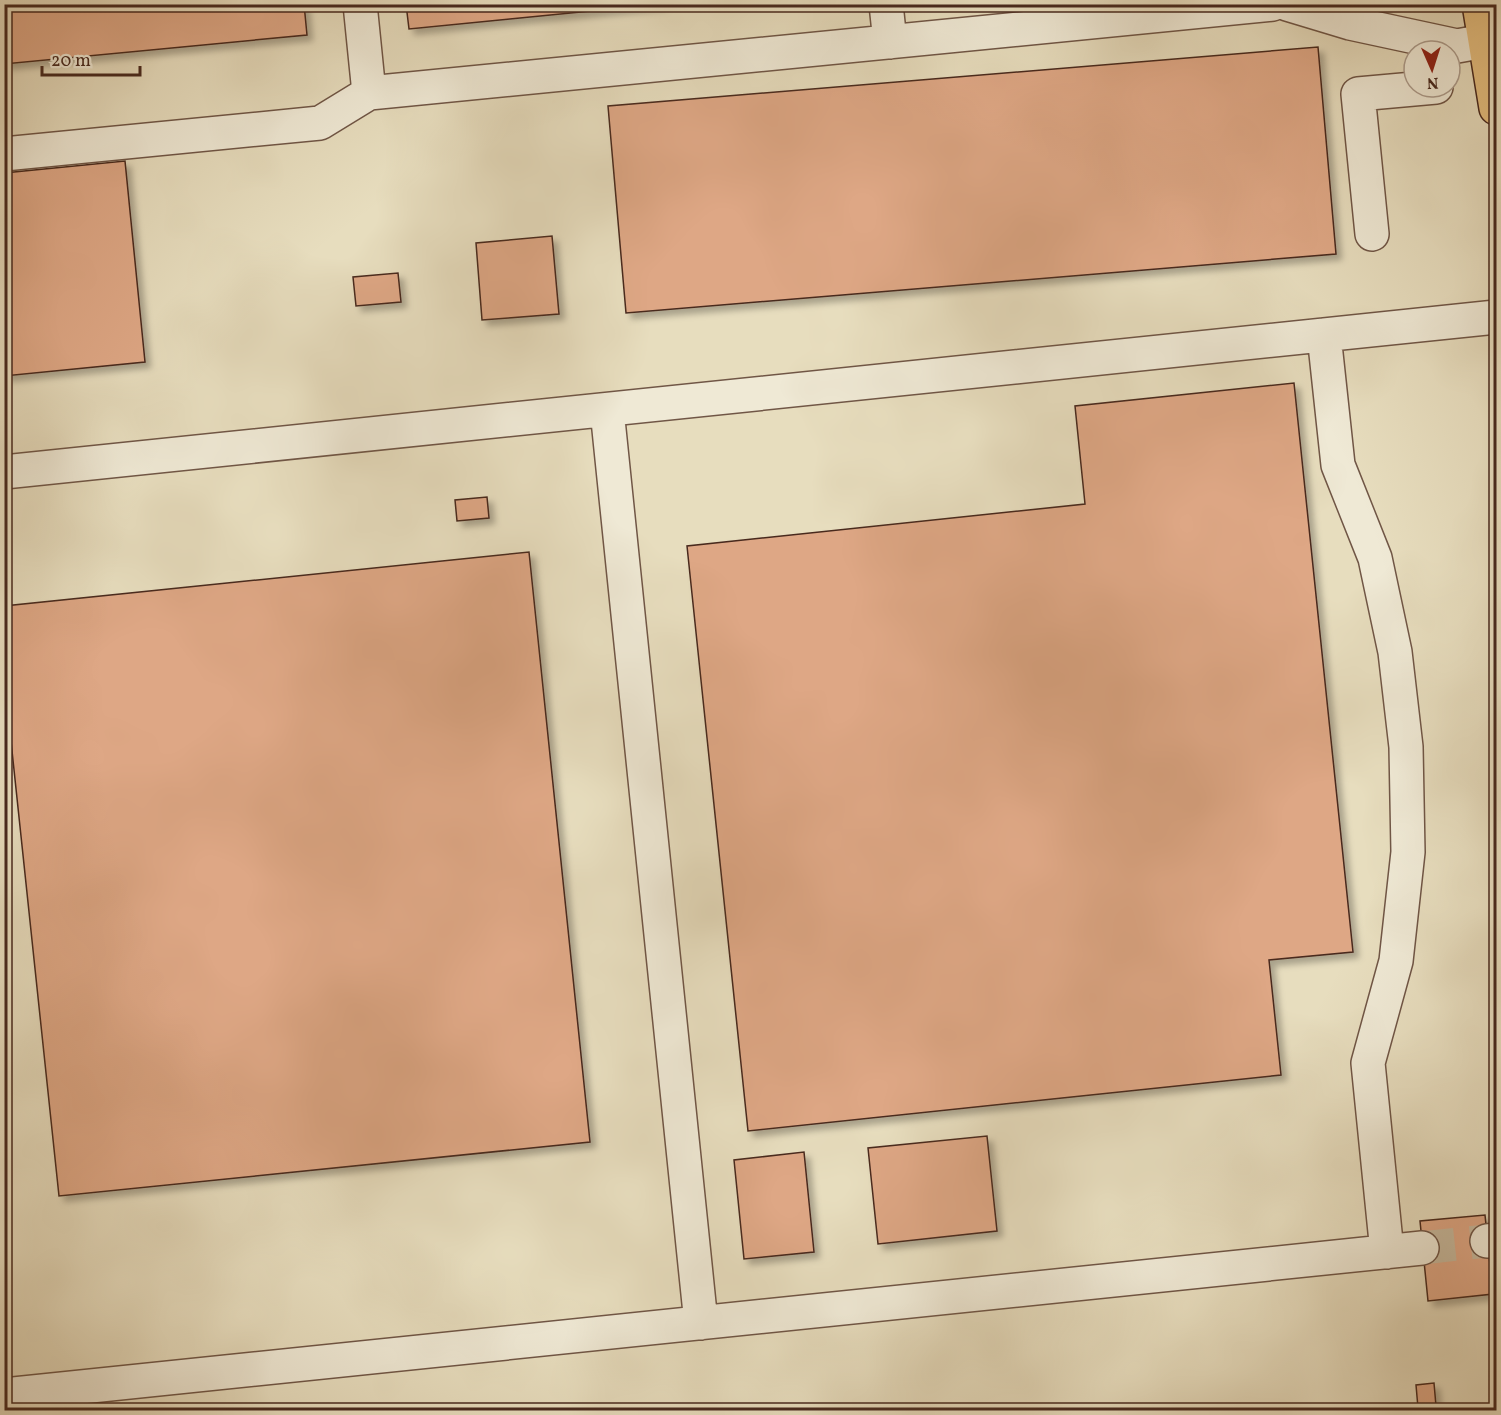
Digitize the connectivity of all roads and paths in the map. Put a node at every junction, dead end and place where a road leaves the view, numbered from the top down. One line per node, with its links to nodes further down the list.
1 (360, 4): 9 (lane)
2 (886, 4): 6 (lane)
3 (1273, 4): 6 (lane)
4 (1287, 4): 7 (lane)
5 (1479, 4): 7 (main road)
6 (890, 42): 9 (lane)
7 (1472, 47): 10 (main road)
8 (1402, 90): 12 (lane)
9 (369, 93): 11 (lane)
10 (1497, 108)
11 (4, 154)
12 (1372, 234)
13 (1497, 317): 14 (lane)
14 (1324, 335): 15 (lane); 18 (lane)
15 (607, 410): 16 (lane); 19 (lane)
16 (4, 472)
17 (1422, 1248): 18 (lane)
18 (1388, 1252): 19 (lane)
19 (702, 1323): 20 (lane)
20 (5, 1392)

